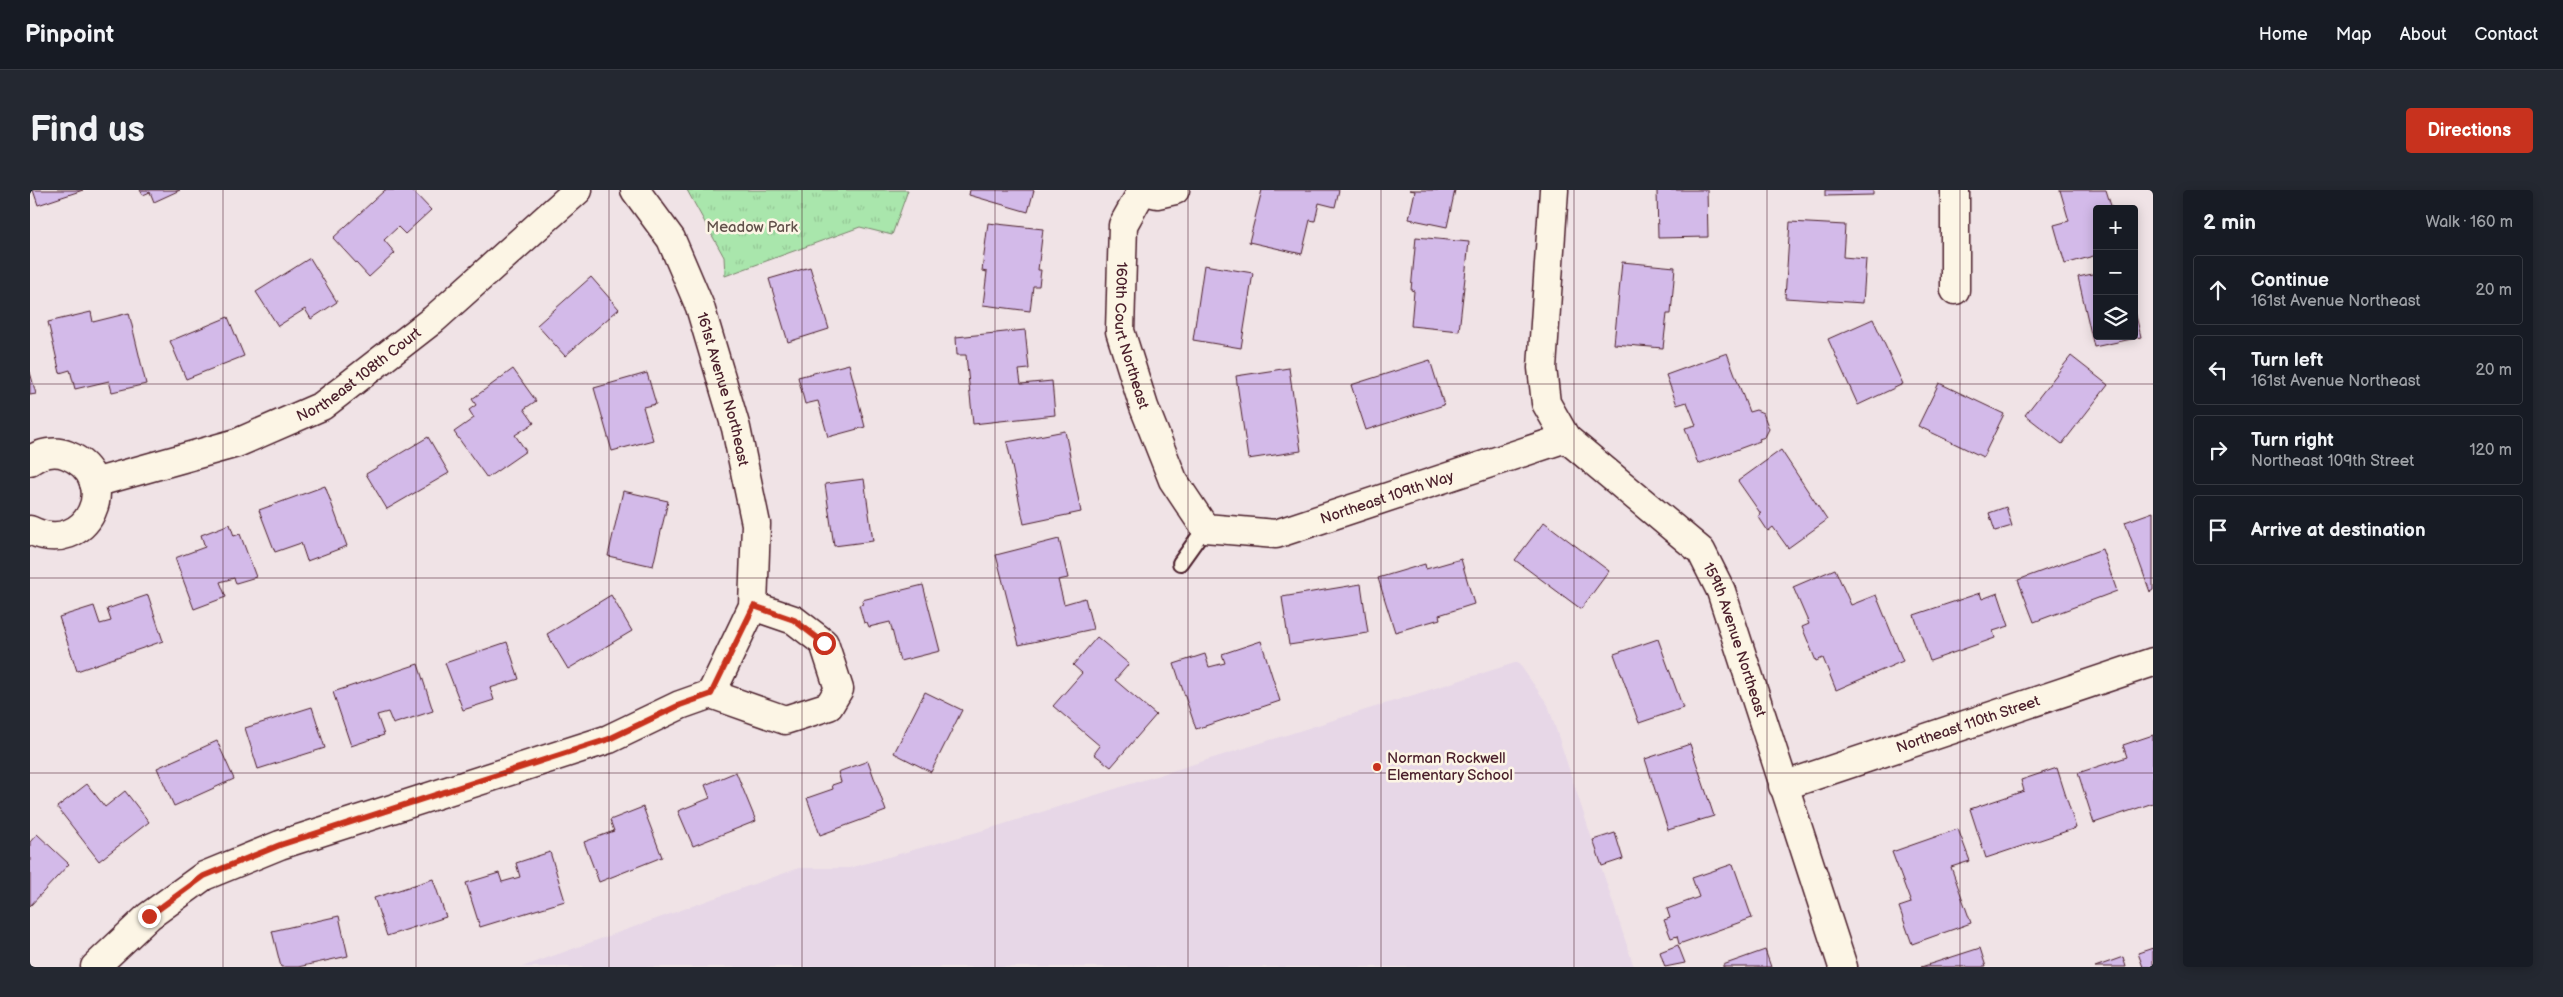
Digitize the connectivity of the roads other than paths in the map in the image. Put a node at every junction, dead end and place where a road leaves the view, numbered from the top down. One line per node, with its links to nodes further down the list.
1 (578, 190): 10 (street, Northeast 108th Court)
2 (635, 190): 14 (street, 161st Avenue Northeast)
3 (1142, 190): 4 (street, 160th Court Northeast); 11 (street, 160th Court Northeast)
4 (1176, 190)
5 (1554, 190): 8 (street, 159th Avenue Northeast)
6 (1955, 190): 7 (street)
7 (1955, 290)
8 (1566, 438): 11 (street, Northeast 109th Way); 17 (street, 159th Avenue Northeast)
9 (30, 461): 10 (street)
10 (94, 483): 12 (street)
11 (1205, 528): 13 (lane)
12 (30, 530)
13 (1180, 563)
14 (754, 606): 16 (street, 161st Avenue Northeast); 16 (street)
15 (2153, 662): 17 (street, Northeast 110th Street)
16 (711, 694): 18 (street)
17 (1783, 786): 19 (street, 159th Avenue Northeast)
18 (95, 967)
19 (1843, 967)

